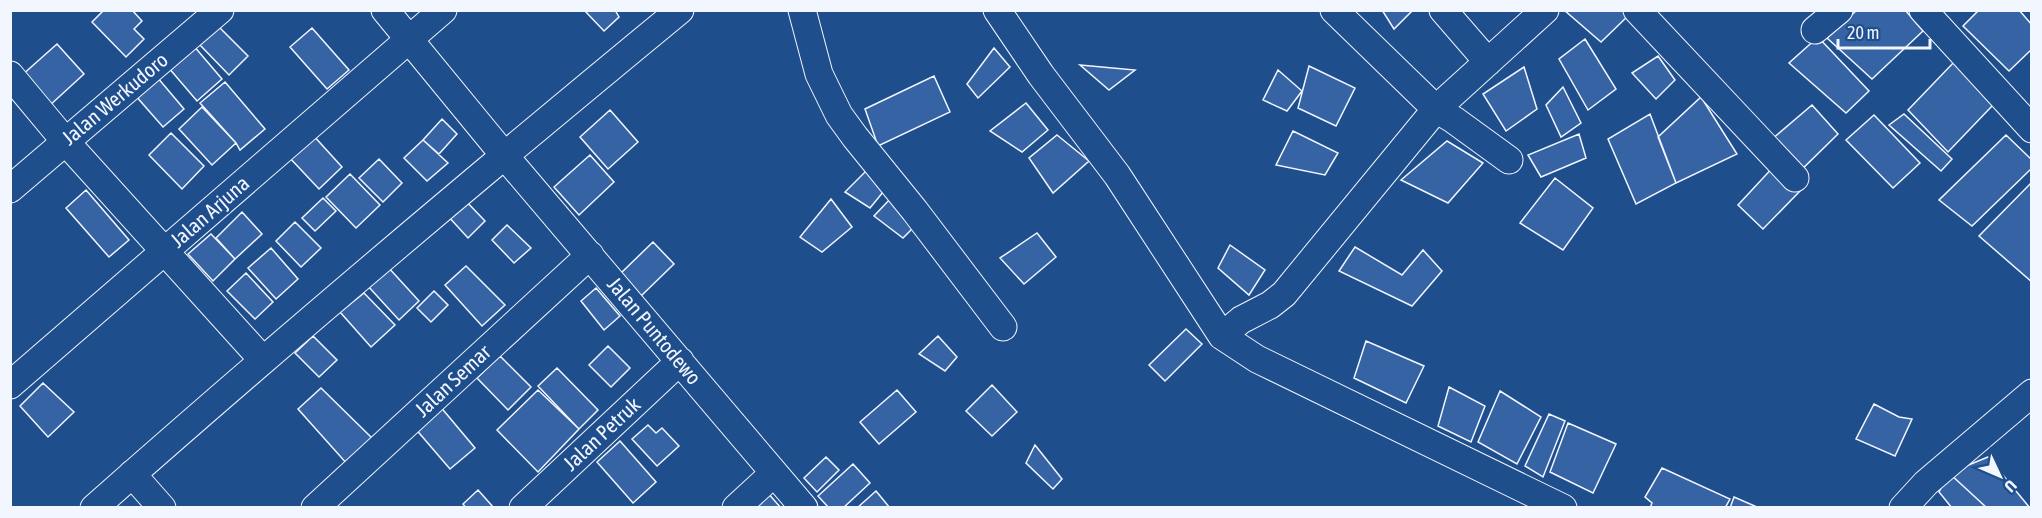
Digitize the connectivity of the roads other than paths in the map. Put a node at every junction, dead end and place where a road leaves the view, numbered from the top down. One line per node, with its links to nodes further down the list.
1 (220, 10): 19 (street, Jalan Werkudoro)
2 (385, 10): 14 (street, Jalan Puntodewo)
3 (443, 10): 14 (street, Jalan Arjuna)
4 (680, 10): 20 (street)
5 (802, 10): 26 (street)
6 (997, 10): 27 (street)
7 (1334, 10): 17 (street)
8 (1443, 10): 15 (street)
9 (1545, 10): 15 (street)
10 (1637, 10): 22 (street)
11 (1839, 10): 13 (street)
12 (1923, 10): 18 (street)
13 (1815, 30)
14 (410, 40): 20 (street, Jalan Puntodewo); 24 (street, Jalan Arjuna)
15 (1488, 62): 17 (street)
16 (10, 75): 19 (street)
17 (1436, 109): 21 (street); 27 (street)
18 (2031, 129)
19 (65, 141): 23 (street, Jalan Werkudoro); 24 (street)
20 (504, 155): 25 (street, Jalan Puntodewo); 28 (street)
21 (1509, 160)
22 (1795, 178)
23 (10, 189)
24 (165, 250): 28 (street); 30 (street, Jalan Arjuna)
25 (590, 255): 29 (street, Jalan Puntodewo); 36 (street, Jalan Semar)
26 (1003, 327)
27 (1222, 336): 40 (street)
28 (262, 359): 33 (street)
29 (680, 361): 32 (street, Jalan Puntodewo); 37 (street, Jalan Petruk)
30 (10, 385)
31 (2031, 393): 41 (street)
32 (774, 473): 38 (street); 39 (street, Jalan Puntodewo)
33 (132, 474): 34 (street); 35 (street)
34 (94, 507)
35 (162, 507)
36 (315, 507)
37 (523, 507)
38 (736, 507)
39 (804, 507)
40 (1563, 507)
41 (1903, 507)

